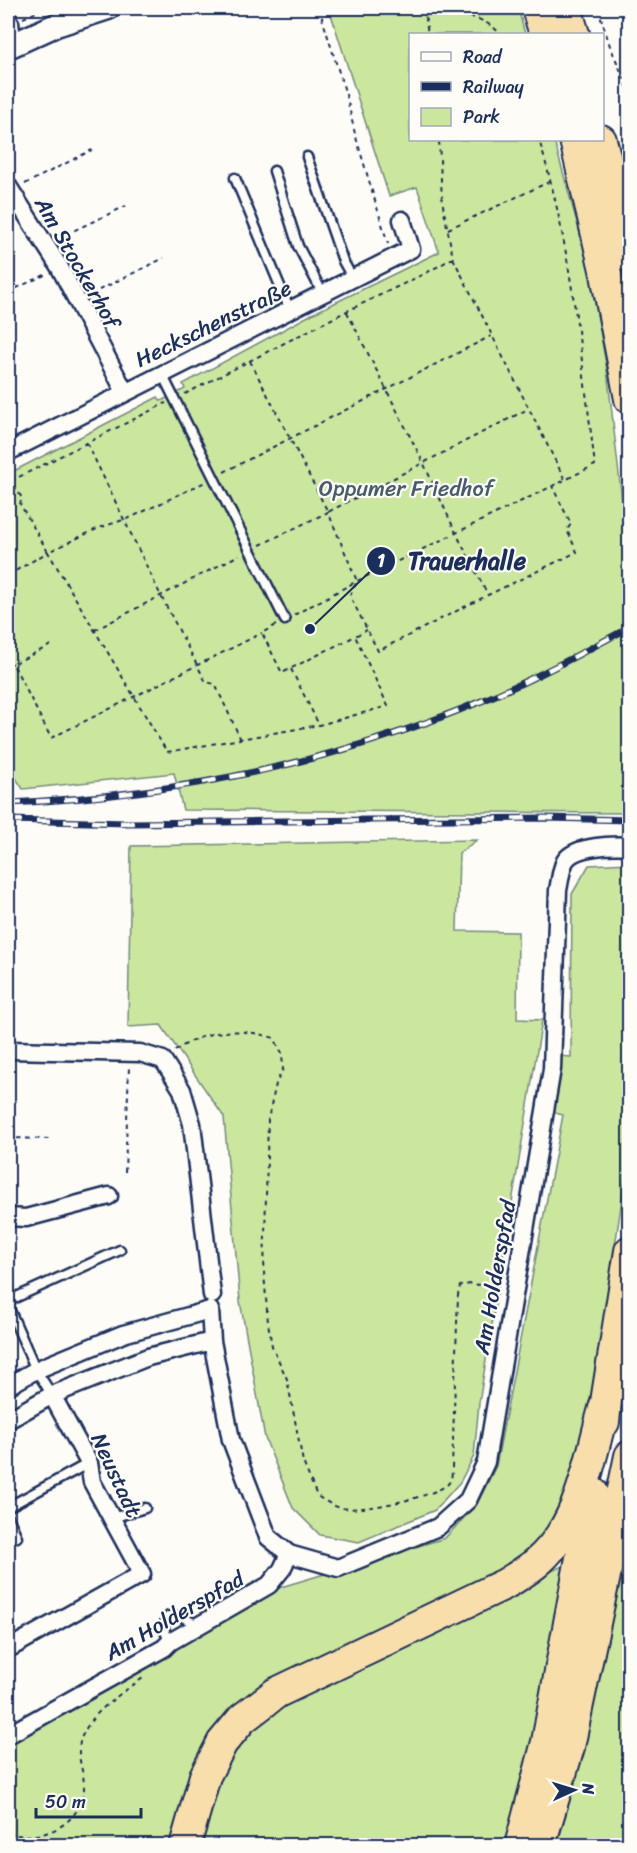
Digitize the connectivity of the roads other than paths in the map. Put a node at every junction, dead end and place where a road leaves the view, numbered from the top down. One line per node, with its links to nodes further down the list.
1 (108, 8): 7 (main road)
2 (537, 8): 5 (highway)
3 (566, 8): 6 (highway)
4 (8, 12): 7 (lane)
5 (545, 33)
6 (574, 33)
7 (12, 37)
8 (575, 141): 21 (highway)
9 (601, 141): 15 (highway)
10 (307, 157): 16 (lane)
11 (274, 171): 17 (lane)
12 (235, 178): 18 (lane)
13 (9, 189): 20 (street, Am Stockerhof)
14 (402, 220): 16 (street, Heckschenstraße)
15 (630, 257)
16 (352, 279): 17 (street, Heckschenstraße)
17 (323, 294): 18 (street, Heckschenstraße)
18 (290, 310): 19 (street, Heckschenstraße)
19 (162, 374): 20 (street, Heckschenstraße); 23 (lane)
20 (125, 392): 22 (street, Heckschenstraße)
21 (630, 399)
22 (8, 452)
23 (285, 620)
24 (630, 846): 46 (street, Am Holderspfad)
25 (8, 1050): 31 (street, Am Holderspfad)
26 (109, 1196): 27 (street)
27 (8, 1217)
28 (120, 1250): 30 (lane)
29 (630, 1251): 37 (highway)
30 (8, 1301)
31 (211, 1303): 33 (street, Am Holderspfad); 34 (street)
32 (8, 1306): 34 (lane)
33 (212, 1341): 36 (street); 46 (street, Am Holderspfad)
34 (36, 1370): 35 (street); 36 (lane)
35 (8, 1386)
36 (52, 1395): 38 (street); 40 (street, Neustadt)
37 (606, 1402): 51 (highway); 52 (highway)
38 (8, 1420)
39 (630, 1456): 53 (highway)
40 (89, 1463): 41 (lane); 44 (street, Neustadt)
41 (8, 1506)
42 (145, 1508): 44 (lane)
43 (8, 1517): 45 (lane)
44 (112, 1518): 49 (street, Neustadt)
45 (17, 1537)
46 (289, 1554): 47 (street, Am Holderspfad)
47 (200, 1626): 48 (street, Am Holderspfad); 48 (lane)
48 (170, 1642): 50 (street, Am Holderspfad)
49 (8, 1649)
50 (8, 1735)
51 (185, 1845)
52 (520, 1845)
53 (540, 1845)

